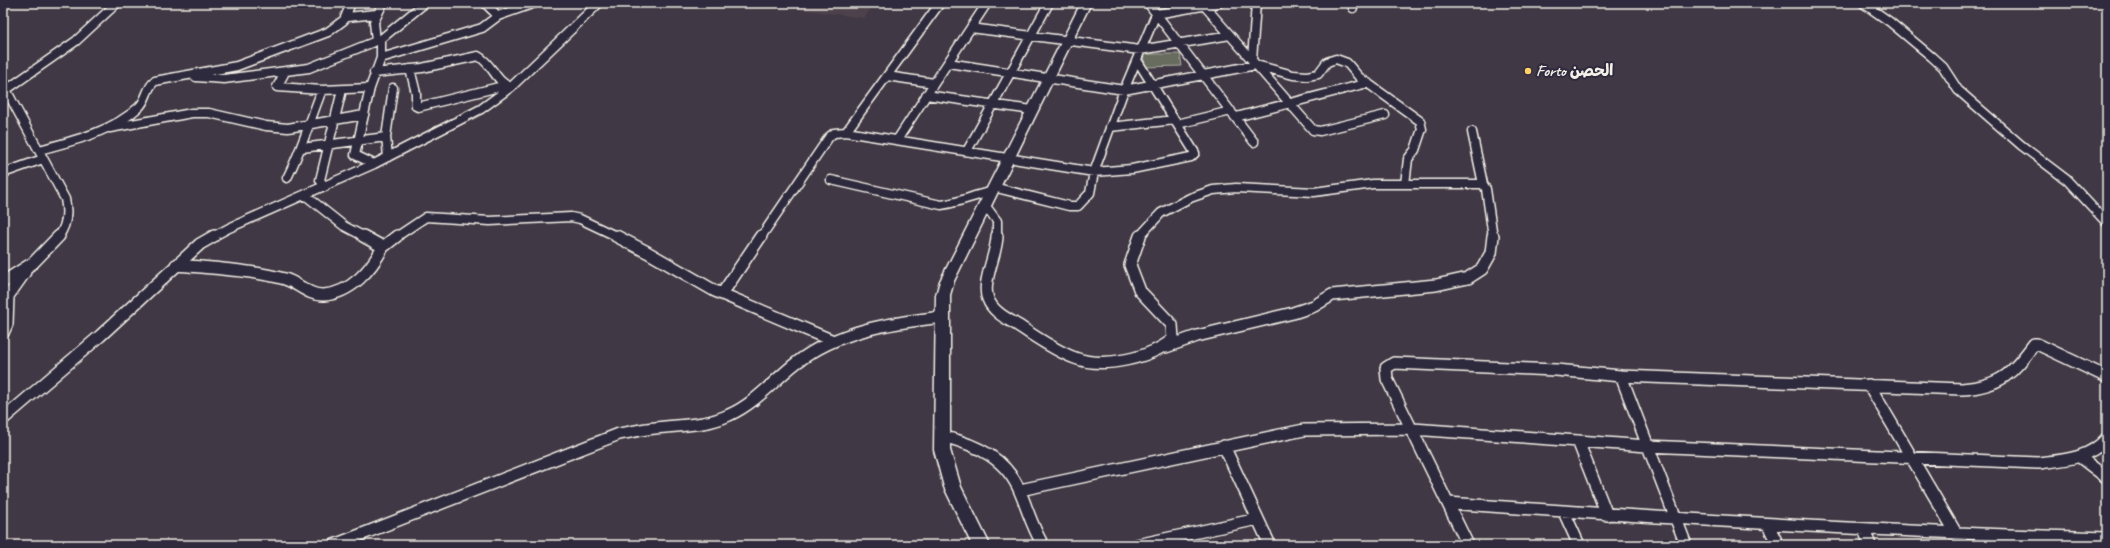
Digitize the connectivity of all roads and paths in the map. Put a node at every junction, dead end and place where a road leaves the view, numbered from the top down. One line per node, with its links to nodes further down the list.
1 (117, 3): 46 (street)
2 (351, 3): 20 (street)
3 (383, 3): 17 (street)
4 (425, 3): 24 (street)
5 (486, 3): 19 (street)
6 (535, 3): 19 (street)
7 (599, 3): 43 (street)
8 (940, 3): 38 (street)
9 (987, 3): 21 (street)
10 (1049, 3): 22 (street)
11 (1085, 3): 25 (main road)
12 (1148, 3): 18 (street)
13 (1219, 3): 16 (street)
14 (1256, 3): 31 (street)
15 (1863, 3): 85 (street)
16 (1203, 4): 18 (street); 23 (street)
17 (376, 14): 20 (street); 24 (street)
18 (1156, 14): 26 (street); 27 (street)
19 (498, 16): 28 (street)
20 (347, 17): 37 (street)
21 (971, 28): 22 (street); 30 (street)
22 (1031, 35): 25 (street); 34 (street)
23 (1230, 35): 26 (street); 31 (street)
24 (379, 40): 28 (street); 33 (street)
25 (1068, 40): 27 (street); 39 (main road)
26 (1180, 44): 27 (street); 36 (street)
27 (1140, 50): 29 (street)
28 (381, 58): 35 (street)
29 (1137, 60): 42 (street); 49 (street)
30 (948, 63): 34 (street); 40 (street)
31 (1254, 63): 36 (street); 41 (street); 52 (street)
32 (410, 69): 35 (street); 43 (street); 43 (street)
33 (285, 72): 37 (street); 47 (street)
34 (1010, 72): 39 (street); 51 (street)
35 (374, 73): 44 (street)
36 (1204, 75): 42 (street); 54 (street)
37 (183, 76): 61 (street)
38 (887, 76): 40 (street); 62 (street)
39 (1048, 78): 49 (street); 53 (main road)
40 (934, 83): 50 (street)
41 (1368, 83): 52 (street); 79 (street)
42 (1151, 84): 49 (street); 58 (street)
43 (507, 86): 72 (street)
44 (370, 88): 48 (street); 55 (street)
45 (393, 88): 64 (street)
46 (4, 89): 71 (street)
47 (322, 90): 48 (street); 59 (street)
48 (342, 90): 57 (street)
49 (1124, 90): 60 (street)
50 (926, 95): 51 (street); 66 (street)
51 (993, 105): 53 (street); 70 (street)
52 (1289, 105): 54 (street); 56 (street)
53 (1032, 110): 73 (main road)
54 (1233, 114): 58 (street); 67 (street)
55 (364, 115): 57 (street); 65 (street)
56 (1385, 115)
57 (335, 119): 59 (street); 68 (street)
58 (1176, 122): 60 (street); 75 (street)
59 (309, 123): 61 (street); 69 (street)
60 (1110, 127): 75 (street)
61 (102, 129): 71 (street)
62 (846, 132): 66 (street); 90 (street)
63 (1472, 132): 80 (street)
64 (386, 136): 65 (street); 72 (street)
65 (358, 140): 68 (street); 74 (street)
66 (897, 140): 70 (street)
67 (1254, 142)
68 (330, 144): 69 (street); 81 (street)
69 (302, 148): 77 (street)
70 (967, 152): 73 (street)
71 (41, 154): 76 (street); 88 (street)
72 (388, 157): 74 (street)
73 (1008, 158): 75 (street); 82 (main road)
74 (374, 164): 81 (street)
75 (1094, 172): 82 (street)
76 (3, 173)
77 (287, 178)
78 (831, 180): 82 (street)
79 (1405, 184): 80 (street); 94 (street)
80 (1483, 184): 94 (street)
81 (325, 187): 83 (street)
82 (992, 190): 84 (main road)
83 (305, 195): 86 (street); 87 (street)
84 (984, 204): 91 (main road); 94 (street)
85 (2107, 223)
86 (383, 247): 87 (street); 90 (street)
87 (176, 265): 98 (street)
88 (27, 269): 89 (street); 92 (street)
89 (3, 282)
90 (722, 294): 93 (street)
91 (942, 316): 93 (street); 100 (main road)
92 (3, 333)
93 (831, 340): 119 (street)
94 (1162, 349)
95 (1621, 376): 97 (street); 99 (street); 104 (street)
96 (2107, 377): 97 (street)
97 (1869, 385): 105 (street)
98 (3, 419)
99 (1413, 429): 102 (street); 103 (street); 109 (street)
100 (942, 436): 108 (street); 120 (main road)
101 (2107, 438): 106 (street)
102 (1578, 441): 104 (street); 111 (street)
103 (1224, 446): 108 (street); 112 (street)
104 (1647, 446): 105 (street); 113 (street)
105 (1910, 457): 106 (street); 116 (street)
106 (2081, 458): 107 (street)
107 (2107, 478)
108 (1020, 490): 121 (street)
109 (1448, 503): 110 (street); 124 (street)
110 (1564, 512): 111 (street); 125 (street)
111 (1607, 515): 113 (street)
112 (1258, 519): 122 (street); 123 (street)
113 (1676, 520): 114 (street); 126 (street)
114 (1768, 525): 115 (street); 127 (street)
115 (1864, 530): 116 (street); 128 (street)
116 (1957, 534): 117 (street); 129 (street)
117 (2076, 537): 118 (street); 130 (street)
118 (2107, 538)
119 (334, 545)
120 (981, 545)
121 (1043, 545)
122 (1137, 545)
123 (1270, 545)
124 (1468, 545)
125 (1579, 545)
126 (1686, 545)
127 (1778, 545)
128 (1870, 545)
129 (1963, 545)
130 (2090, 545)

